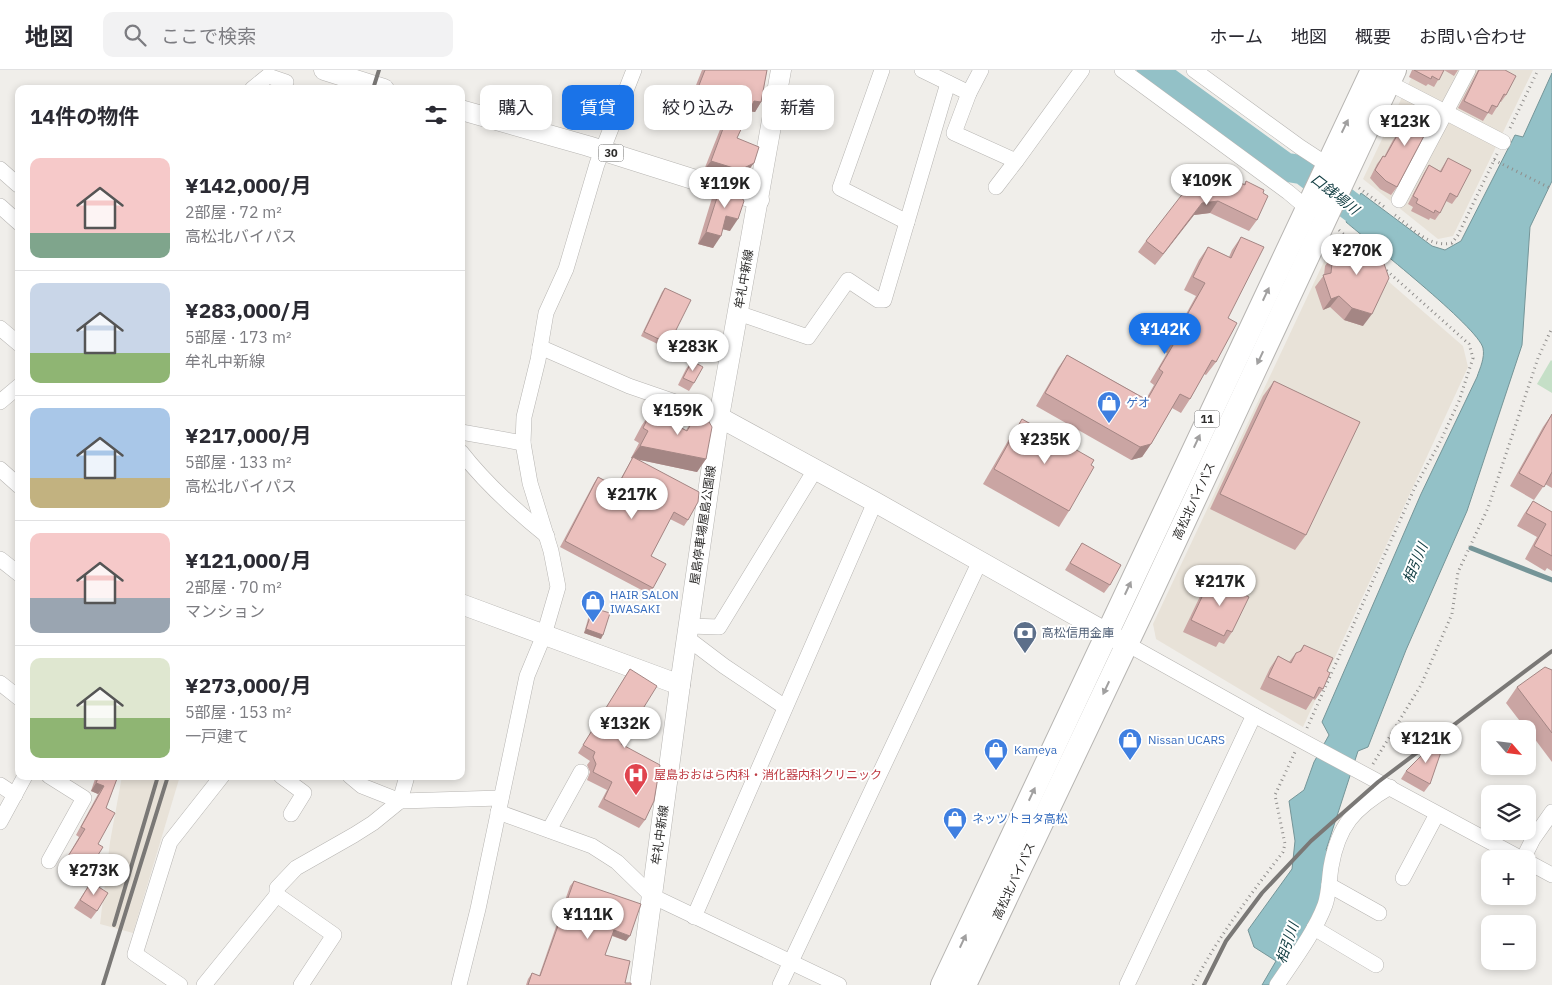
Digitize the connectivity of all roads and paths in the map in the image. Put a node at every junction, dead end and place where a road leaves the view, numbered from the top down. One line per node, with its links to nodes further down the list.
1 (324, 70): 13 (main road)
2 (634, 70): 24 (street)
3 (781, 70): 32 (main road, 牟礼中新線)
4 (882, 70): 37 (street)
5 (922, 70): 15 (street)
6 (981, 70): 18 (street)
7 (1082, 70): 25 (street)
8 (1122, 70): 35 (street)
9 (1194, 70): 28 (street)
10 (1468, 70): 20 (street)
11 (1538, 70): 23 (path)
12 (1385, 74): 20 (street); 28 (highway, 高松北バイパス / 11)
13 (355, 75): 17 (main road)
14 (287, 80): 16 (street)
15 (948, 83): 18 (street); 21 (street)
16 (257, 85)
17 (376, 85)
18 (969, 93): 22 (street)
19 (465, 111): 24 (main road, 30)
20 (1446, 112): 23 (street); 33 (street)
21 (936, 125): 22 (street); 37 (street)
22 (954, 133): 25 (street)
23 (1503, 142): 26 (path)
24 (603, 151): 32 (main road, 30); 44 (street)
25 (1016, 160): 30 (street)
26 (1494, 160): 28 (path); 31 (path)
27 (0, 169): 29 (street)
28 (1336, 175): 35 (highway, 高松北バイパス / 11)
29 (15, 182)
30 (996, 187)
31 (1552, 189)
32 (759, 200): 40 (main road, 牟礼中新線)
33 (1399, 200)
34 (0, 206): 36 (street)
35 (1319, 215): 38 (path); 61 (highway, 高松北バイパス / 11, one-way to 35); 63 (highway, 高松北バイパス / 11, one-way to 63)
36 (15, 219)
37 (907, 222): 40 (street)
38 (1356, 245)
39 (1384, 268): 69 (path)
40 (738, 313): 47 (main road, 牟礼中新線)
41 (0, 328): 43 (street)
42 (1552, 328): 71 (path)
43 (15, 341)
44 (540, 347): 47 (street); 49 (street)
45 (15, 389): 46 (street)
46 (0, 402)
47 (719, 417): 52 (main road); 60 (main road, 屋島停車場屋島公園線)
48 (465, 433): 49 (street)
49 (522, 443): 55 (street)
50 (465, 457): 55 (street)
51 (0, 469): 53 (street)
52 (815, 470): 54 (main road); 60 (street)
53 (15, 482)
54 (875, 502): 57 (main road); 67 (street)
55 (547, 536): 62 (street)
56 (0, 559): 58 (street)
57 (980, 561): 61 (main road); 100 (street)
58 (15, 571)
59 (465, 606): 62 (main road)
60 (688, 632): 65 (main road, 屋島停車場屋島公園線); 67 (street)
61 (1107, 632): 63 (main road); 109 (highway, 高松北バイパス / 11, one-way to 61)
62 (544, 636): 65 (main road); 82 (street)
63 (1127, 644): 68 (street); 110 (highway, 高松北バイパス / 11, one-way to 110)
64 (0, 682): 66 (street)
65 (680, 685): 96 (main road, 牟礼中新線)
66 (15, 695)
67 (785, 707): 98 (street)
68 (1254, 715): 69 (street); 111 (street)
69 (1300, 739): 71 (street); 112 (path)
70 (580, 772): 87 (street)
71 (1361, 772): 79 (street)
72 (23, 780): 80 (street)
73 (55, 780): 90 (street)
74 (219, 780): 102 (street)
75 (287, 780): 84 (street)
76 (355, 780): 81 (street)
77 (406, 780): 81 (street)
78 (0, 785): 80 (street)
79 (1390, 787): 85 (street); 94 (street)
80 (15, 795): 86 (street)
81 (400, 801): 82 (street); 95 (street)
82 (499, 805): 87 (street); 105 (street)
83 (1552, 812): 89 (street)
84 (291, 814)
85 (1437, 814): 88 (street); 93 (street)
86 (0, 822)
87 (549, 830): 96 (street)
88 (1505, 850)
89 (1527, 850)
90 (49, 861)
91 (1536, 866): 92 (street)
92 (1552, 875)
93 (1403, 878)
94 (1329, 885): 97 (street); 99 (street)
95 (277, 894): 103 (street); 104 (street)
96 (652, 896): 98 (street); 106 (main road, 牟礼中新線)
97 (1379, 913)
98 (694, 917): 100 (street)
99 (1314, 928): 101 (street); 113 (street)
100 (790, 962): 107 (street); 108 (street)
101 (1376, 965)
102 (180, 985)
103 (204, 985)
104 (301, 985)
105 (459, 985)
106 (640, 985)
107 (780, 985)
108 (839, 985)
109 (942, 985)
110 (965, 985)
111 (1127, 985)
112 (1193, 985)
113 (1278, 985)

